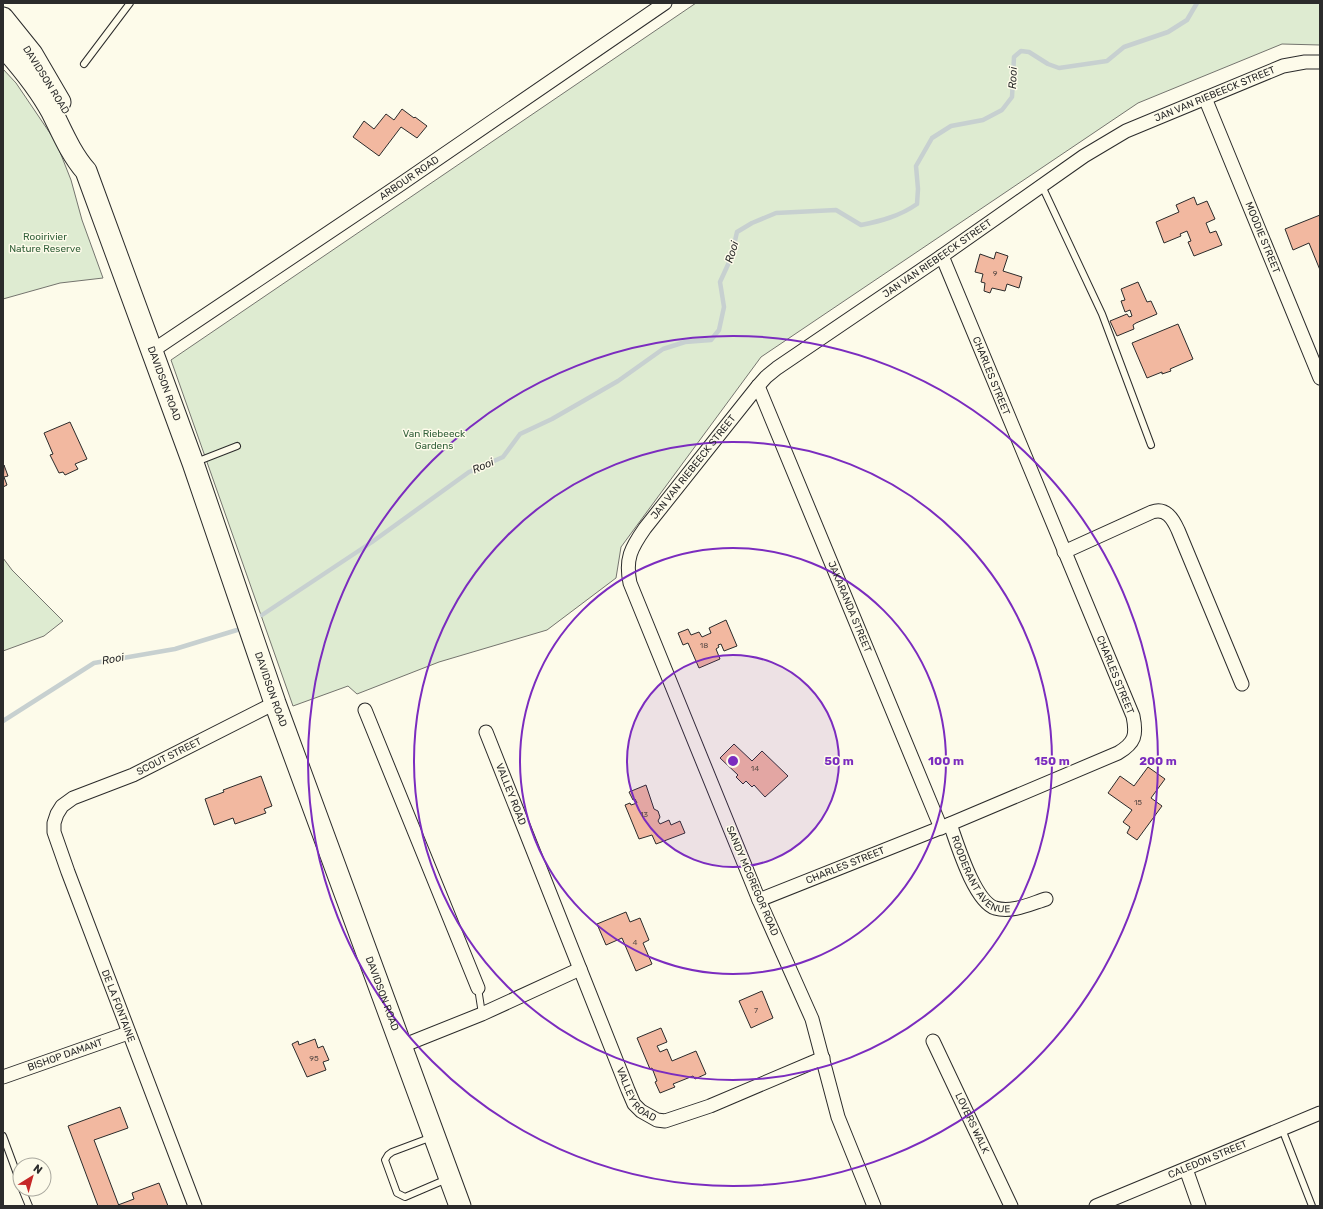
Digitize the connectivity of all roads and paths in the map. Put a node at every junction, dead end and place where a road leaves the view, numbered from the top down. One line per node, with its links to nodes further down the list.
1 (130, 3): 6 (lane)
2 (665, 3): 11 (street, ARBOUR ROAD)
3 (3, 18): 8 (highway, DAVIDSON ROAD)
4 (3, 46): 8 (highway, DAVIDSON ROAD)
5 (1320, 62): 7 (street, JAN VAN RIEBEECK STREET)
6 (84, 64)
7 (1204, 98): 9 (street, JAN VAN RIEBEECK STREET); 12 (street, MOODIE STREET)
8 (86, 171): 11 (highway, DAVIDSON ROAD)
9 (1042, 186): 10 (street, JAN VAN RIEBEECK STREET); 14 (lane)
10 (942, 256): 13 (street, JAN VAN RIEBEECK STREET); 17 (street, CHARLES STREET)
11 (152, 351): 16 (highway, DAVIDSON ROAD)
12 (1320, 378)
13 (758, 386): 18 (street, JAN VAN RIEBEECK STREET); 24 (street, JAKARANDA STREET)
14 (1151, 444)
15 (237, 446): 16 (lane)
16 (193, 463): 20 (highway, DAVIDSON ROAD)
17 (1064, 552): 19 (street); 24 (street, CHARLES STREET)
18 (629, 557): 26 (street, SANDY MCGREGOR ROAD)
19 (1242, 684)
20 (275, 703): 23 (street, SCOUT STREET); 32 (highway, DAVIDSON ROAD)
21 (365, 710): 28 (street)
22 (486, 732): 27 (street, VALLEY ROAD)
23 (62, 806): 30 (street, DE LA FONTAINE)
24 (946, 826): 25 (street, ROODERANT AVENUE); 26 (street, CHARLES STREET)
25 (1046, 899)
26 (759, 900): 33 (street, SANDY MCGREGOR ROAD)
27 (580, 969): 29 (street); 33 (street, VALLEY ROAD)
28 (478, 988): 29 (lane)
29 (482, 1014): 32 (street)
30 (128, 1033): 34 (street, BISHOP DAMANT); 42 (street, DE LA FONTAINE)
31 (933, 1041): 45 (street, LOVERS WALK)
32 (402, 1046): 38 (highway, DAVIDSON ROAD)
33 (823, 1058): 44 (street, SANDY MCGREGOR ROAD)
34 (3, 1077)
35 (1320, 1113): 36 (street, CALEDON STREET)
36 (1282, 1129): 40 (street, CALEDON STREET); 48 (lane)
37 (3, 1136): 39 (lane)
38 (435, 1136): 41 (highway, DAVIDSON ROAD); 41 (lane)
39 (12, 1160)
40 (1186, 1169): 46 (street, CALEDON STREET); 47 (street)
41 (450, 1178): 43 (highway, DAVIDSON ROAD)
42 (195, 1206)
43 (460, 1206)
44 (874, 1206)
45 (1011, 1206)
46 (1096, 1206)
47 (1199, 1206)
48 (1312, 1206)

